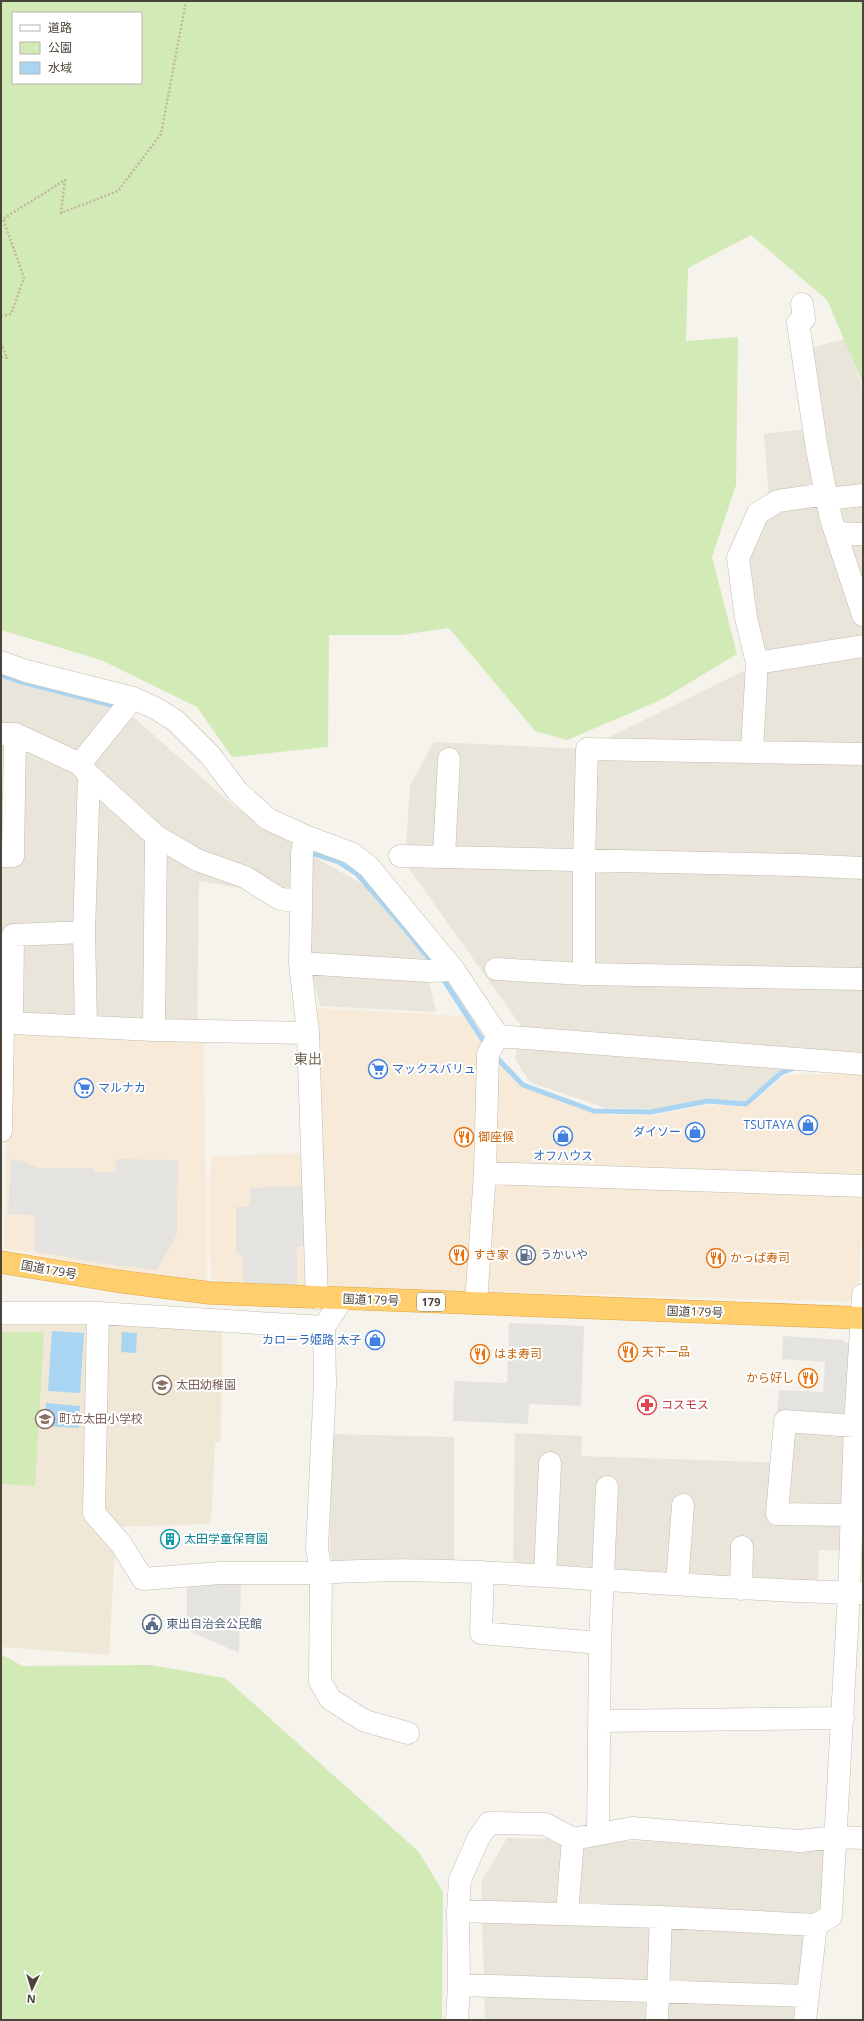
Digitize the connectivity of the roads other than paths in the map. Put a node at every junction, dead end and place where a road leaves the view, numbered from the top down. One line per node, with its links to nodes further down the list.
1 (802, 304): 3 (street)
2 (863, 494): 3 (street)
3 (827, 497): 4 (street); 9 (street)
4 (836, 533): 5 (street); 6 (street)
5 (863, 534)
6 (863, 615)
7 (863, 646): 9 (street)
8 (1, 662): 10 (street)
9 (756, 663): 12 (street)
10 (127, 706): 15 (street); 17 (street)
11 (8, 734): 15 (street); 18 (street)
12 (752, 750): 13 (street); 21 (street)
13 (863, 754)
14 (449, 759): 20 (street)
15 (85, 770): 16 (street); 24 (street)
16 (156, 836): 23 (street); 32 (street)
17 (303, 845): 23 (street); 27 (street)
18 (1, 856)
19 (400, 856): 20 (street)
20 (444, 856): 21 (street)
21 (584, 861): 22 (street); 28 (street)
22 (863, 868)
23 (300, 902): 25 (street)
24 (84, 932): 30 (street); 31 (street)
25 (300, 963): 27 (street); 33 (street)
26 (496, 969): 28 (street)
27 (454, 970): 34 (street)
28 (584, 974): 29 (street)
29 (863, 979)
30 (5, 1026): 31 (street); 36 (street)
31 (86, 1026): 32 (street)
32 (154, 1030): 33 (street)
33 (308, 1034): 41 (street)
34 (493, 1045): 35 (street); 37 (street)
35 (863, 1064)
36 (1, 1131)
37 (485, 1173): 38 (street); 43 (street)
38 (863, 1186)
39 (1, 1262): 41 (highway, 国道179号 / 179)
40 (863, 1295): 46 (street)
41 (317, 1298): 42 (highway, 国道179号 / 179)
42 (342, 1299): 43 (highway, 国道179号 / 179); 47 (street)
43 (476, 1303): 46 (highway, 国道179号 / 179)
44 (1, 1313): 45 (street)
45 (98, 1313): 47 (street); 55 (street)
46 (862, 1318): 48 (street)
47 (324, 1327): 55 (street)
48 (855, 1426): 52 (street); 52 (street)
49 (550, 1463): 56 (street)
50 (607, 1487): 57 (street)
51 (684, 1505): 58 (street)
52 (851, 1515): 60 (street)
53 (742, 1547): 59 (street)
54 (483, 1572): 55 (street); 56 (street); 61 (street)
55 (321, 1573): 64 (street)
56 (545, 1576): 57 (street)
57 (604, 1580): 58 (street); 61 (street)
58 (677, 1584): 59 (street)
59 (741, 1589): 60 (street)
60 (856, 1593): 62 (street)
61 (600, 1643): 63 (street)
62 (842, 1718): 63 (street); 66 (street)
63 (600, 1721): 65 (street)
64 (408, 1733)
65 (598, 1834): 66 (street); 68 (street)
66 (836, 1837): 67 (street); 72 (street)
67 (863, 1838)
68 (573, 1839): 69 (street); 70 (street)
69 (458, 1911): 70 (street); 73 (street)
70 (568, 1914): 71 (street)
71 (661, 1917): 72 (street); 74 (street)
72 (816, 1925): 75 (street)
73 (459, 1985): 74 (street); 76 (street)
74 (658, 1990): 75 (street); 77 (street)
75 (806, 1996): 78 (street)
76 (457, 2020)
77 (657, 2020)
78 (805, 2020)

